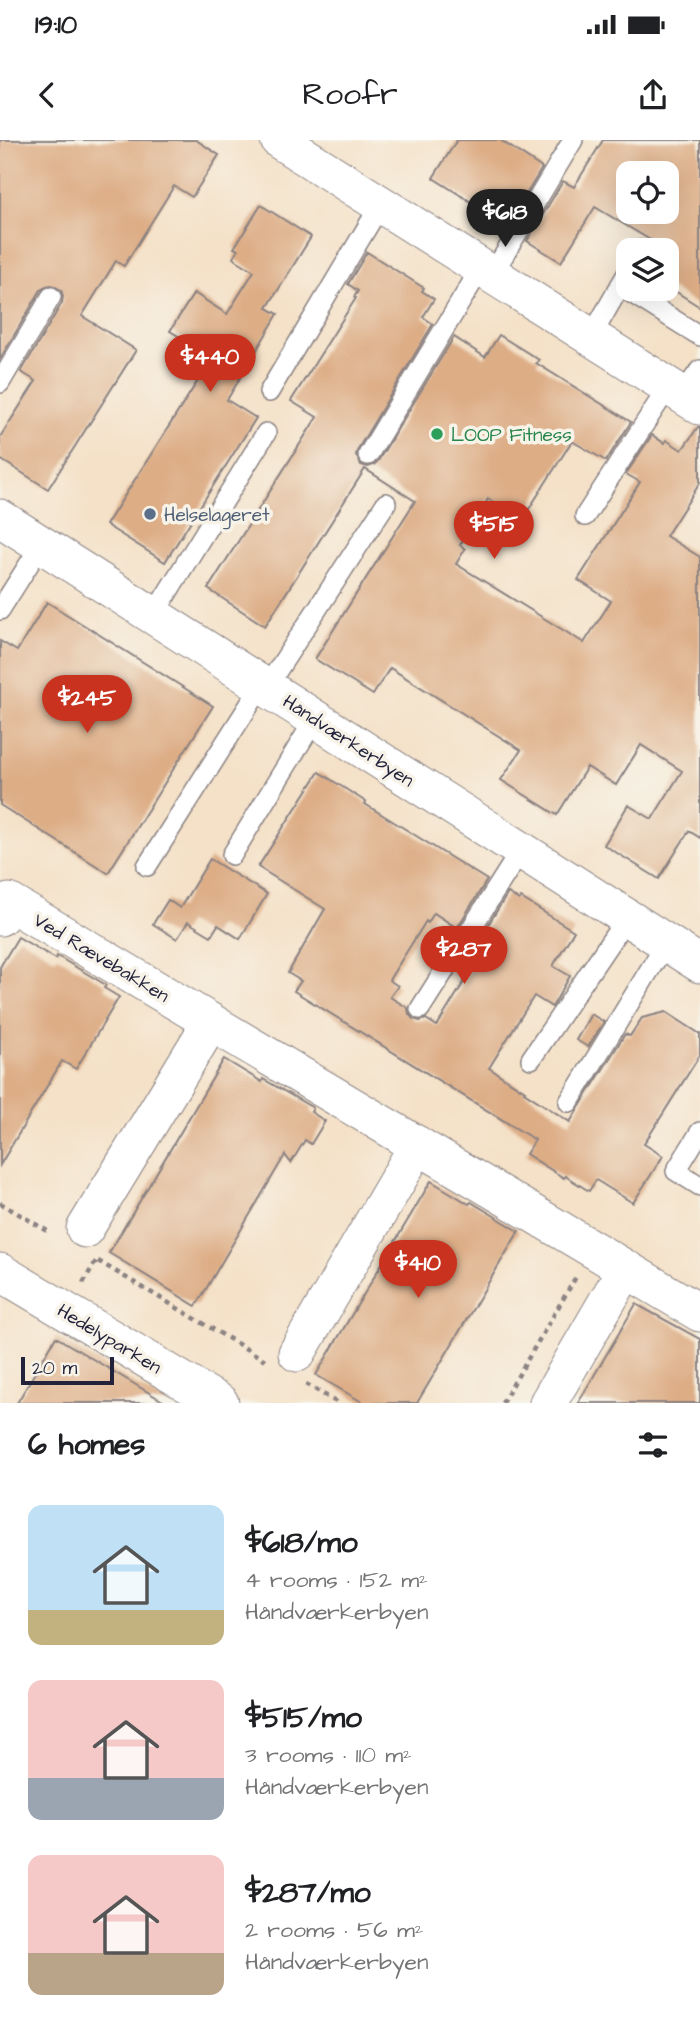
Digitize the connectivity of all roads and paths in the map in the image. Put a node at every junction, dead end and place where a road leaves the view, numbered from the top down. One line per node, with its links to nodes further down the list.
1 (279, 140): 3 (street)
2 (573, 140): 4 (lane)
3 (381, 204): 4 (street); 12 (lane)
4 (487, 271): 9 (street); 14 (lane)
5 (616, 293): 9 (lane)
6 (51, 297): 10 (lane)
7 (654, 301): 8 (lane)
8 (700, 335)
9 (591, 337): 11 (street)
10 (0, 383)
11 (688, 389): 16 (lane)
12 (269, 392)
13 (266, 433): 20 (lane)
14 (368, 455)
15 (386, 503): 21 (lane)
16 (584, 516)
17 (0, 518): 18 (street, Håndværkerbyen)
18 (41, 545): 19 (lane); 20 (street, Håndværkerbyen)
19 (0, 610)
20 (153, 616): 21 (street, Håndværkerbyen)
21 (264, 686): 22 (street, Håndværkerbyen); 25 (lane)
22 (316, 719): 23 (street, Håndværkerbyen); 24 (lane)
23 (521, 850): 27 (street, Håndværkerbyen); 30 (lane)
24 (232, 855)
25 (147, 866)
26 (3, 905): 31 (street, Ved Rævebakken)
27 (627, 917): 28 (street, Håndværkerbyen); 32 (lane)
28 (666, 943): 29 (street, Håndværkerbyen); 33 (lane)
29 (699, 961)
30 (421, 1009)
31 (211, 1022): 35 (street, Ved Rævebakken); 38 (street)
32 (531, 1059)
33 (569, 1102)
34 (700, 1132): 36 (lane)
35 (418, 1145): 39 (street, Ved Rævebakken); 43 (street)
36 (700, 1186)
37 (0, 1203): 38 (path)
38 (75, 1239): 43 (path)
39 (593, 1249): 40 (street, Ved Rævebakken); 46 (path)
40 (626, 1269): 42 (street, Ved Rævebakken); 47 (street)
41 (0, 1272): 44 (street, Hedelyparken)
42 (700, 1313)
43 (289, 1365): 45 (path)
44 (220, 1403)
45 (338, 1403)
46 (502, 1403)
47 (548, 1403)

